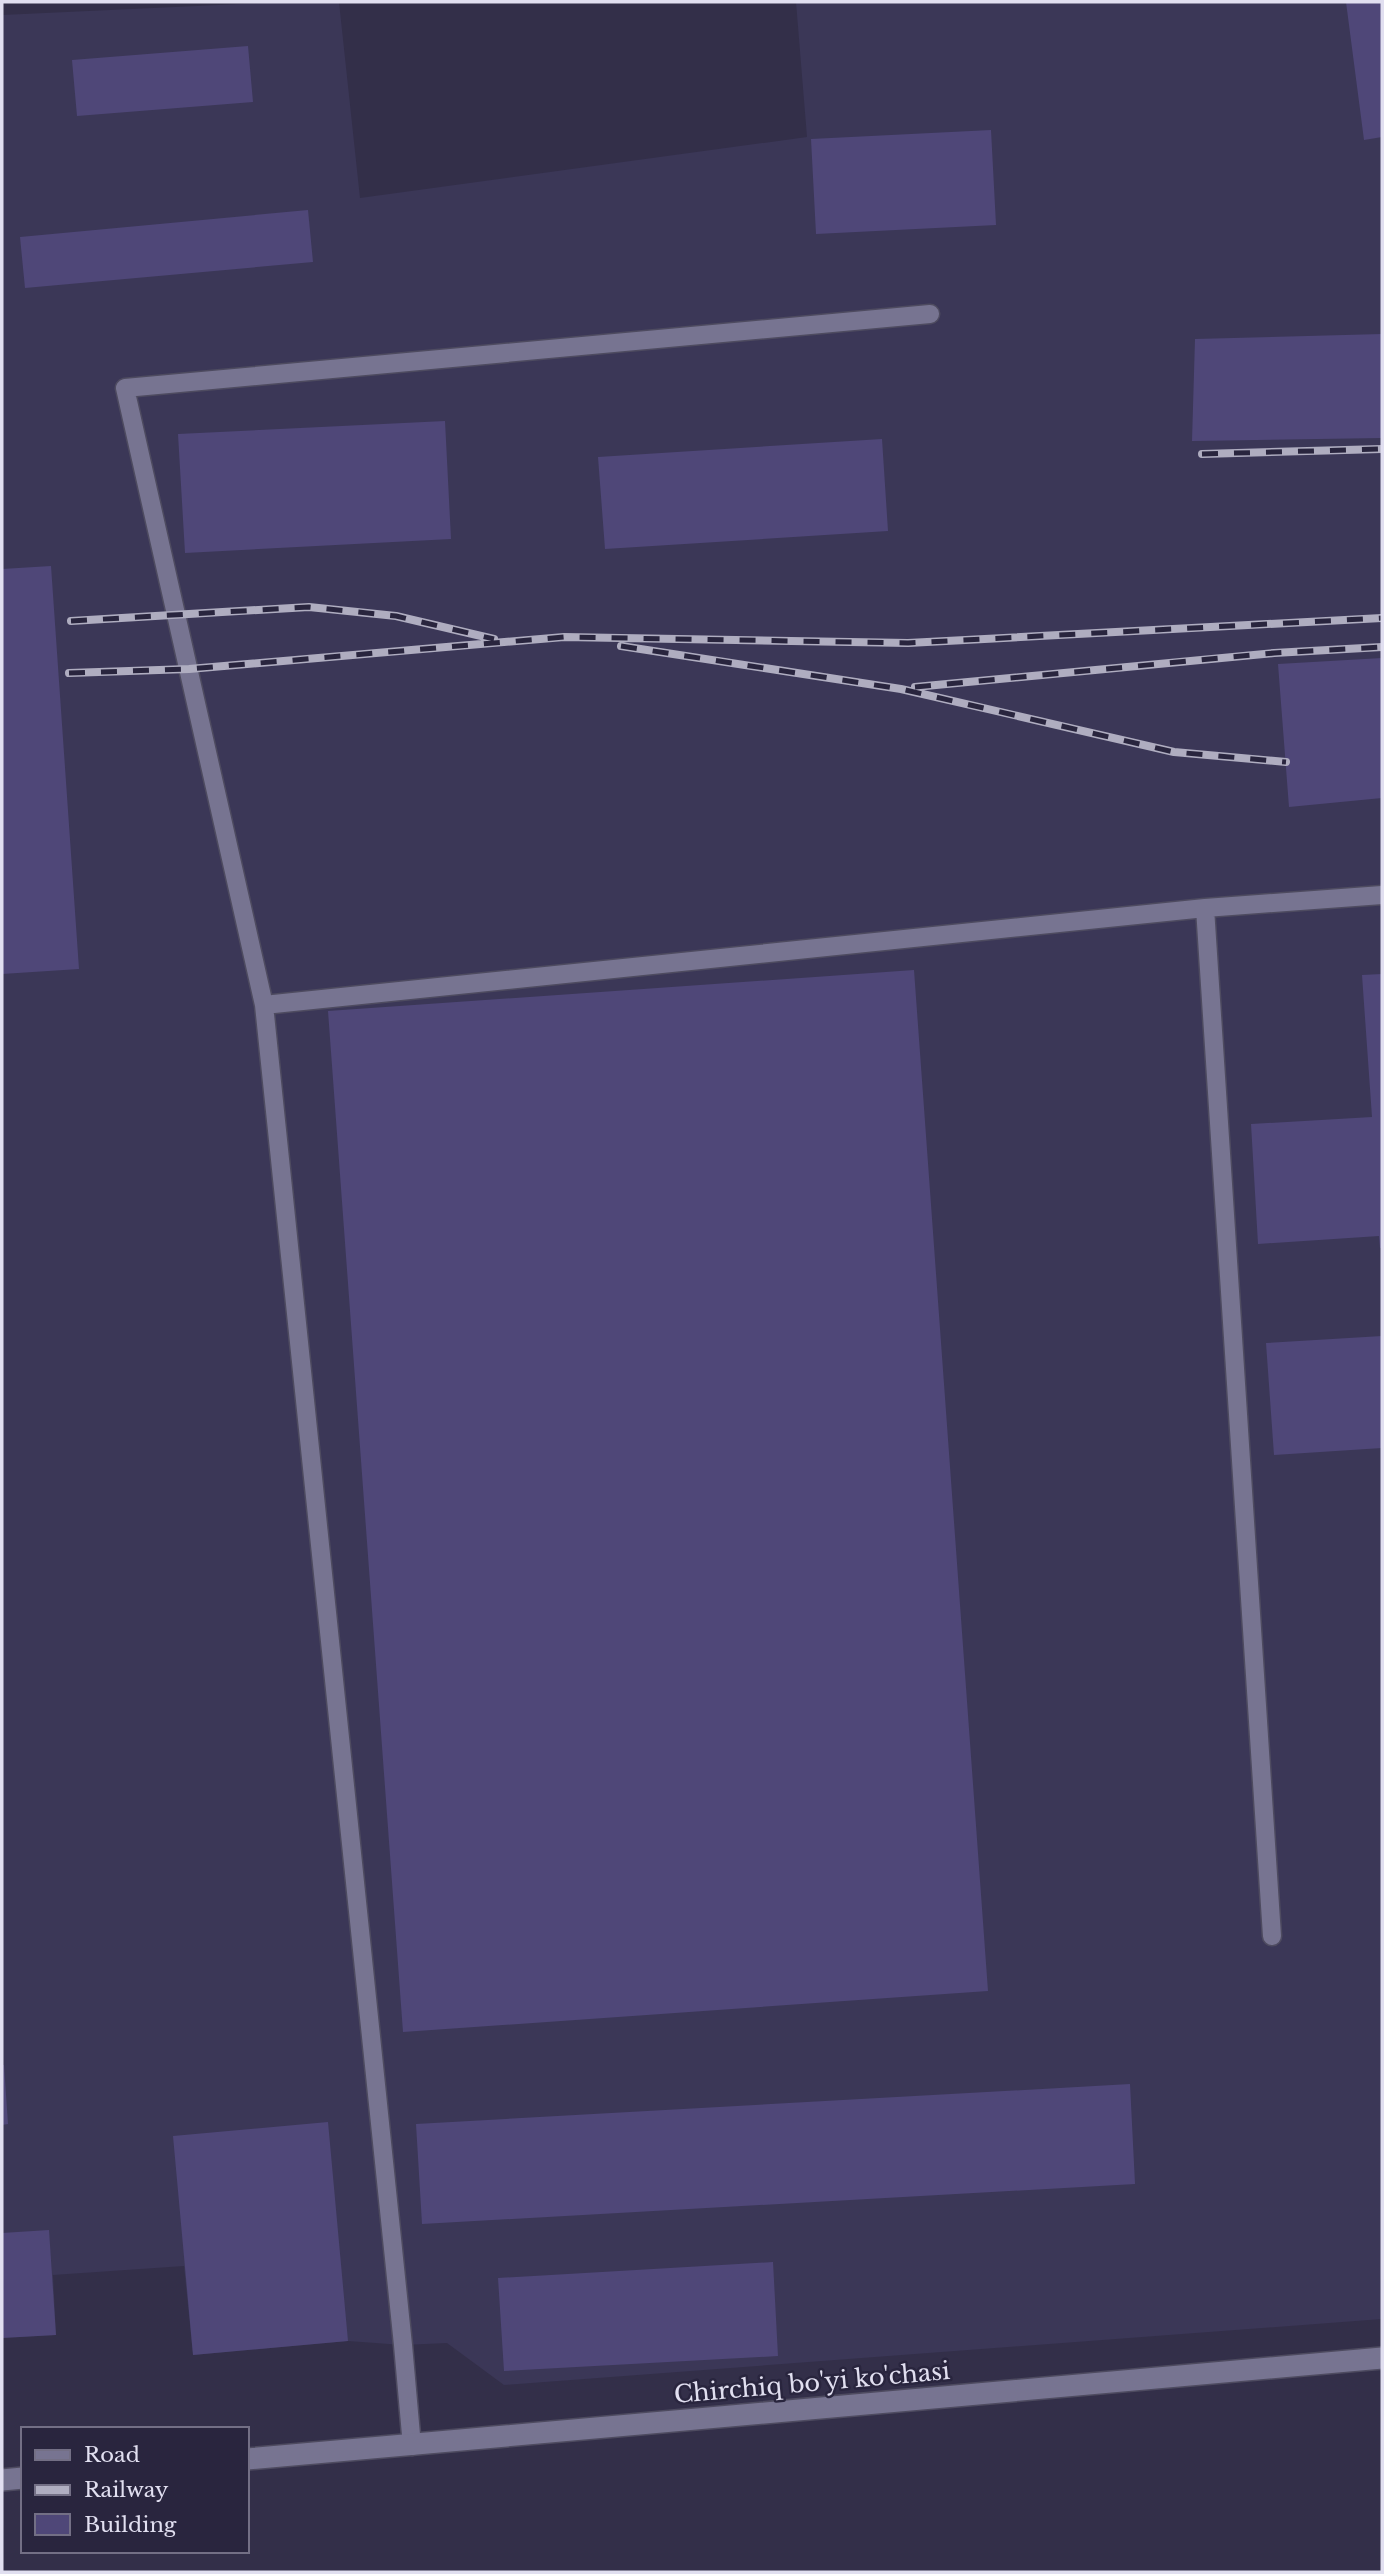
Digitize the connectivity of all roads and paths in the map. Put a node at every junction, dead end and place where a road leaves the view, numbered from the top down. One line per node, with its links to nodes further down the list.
1 (930, 314): 4 (lane)
2 (1382, 895): 3 (lane)
3 (1205, 908): 4 (lane); 5 (lane)
4 (264, 1005): 7 (lane)
5 (1272, 1936)
6 (1382, 2358): 7 (street, Chirchiq bo'yi ko'chasi)
7 (412, 2446): 8 (street, Chirchiq bo'yi ko'chasi)
8 (248, 2459)
9 (21, 2478): 10 (street)
10 (2, 2480)

